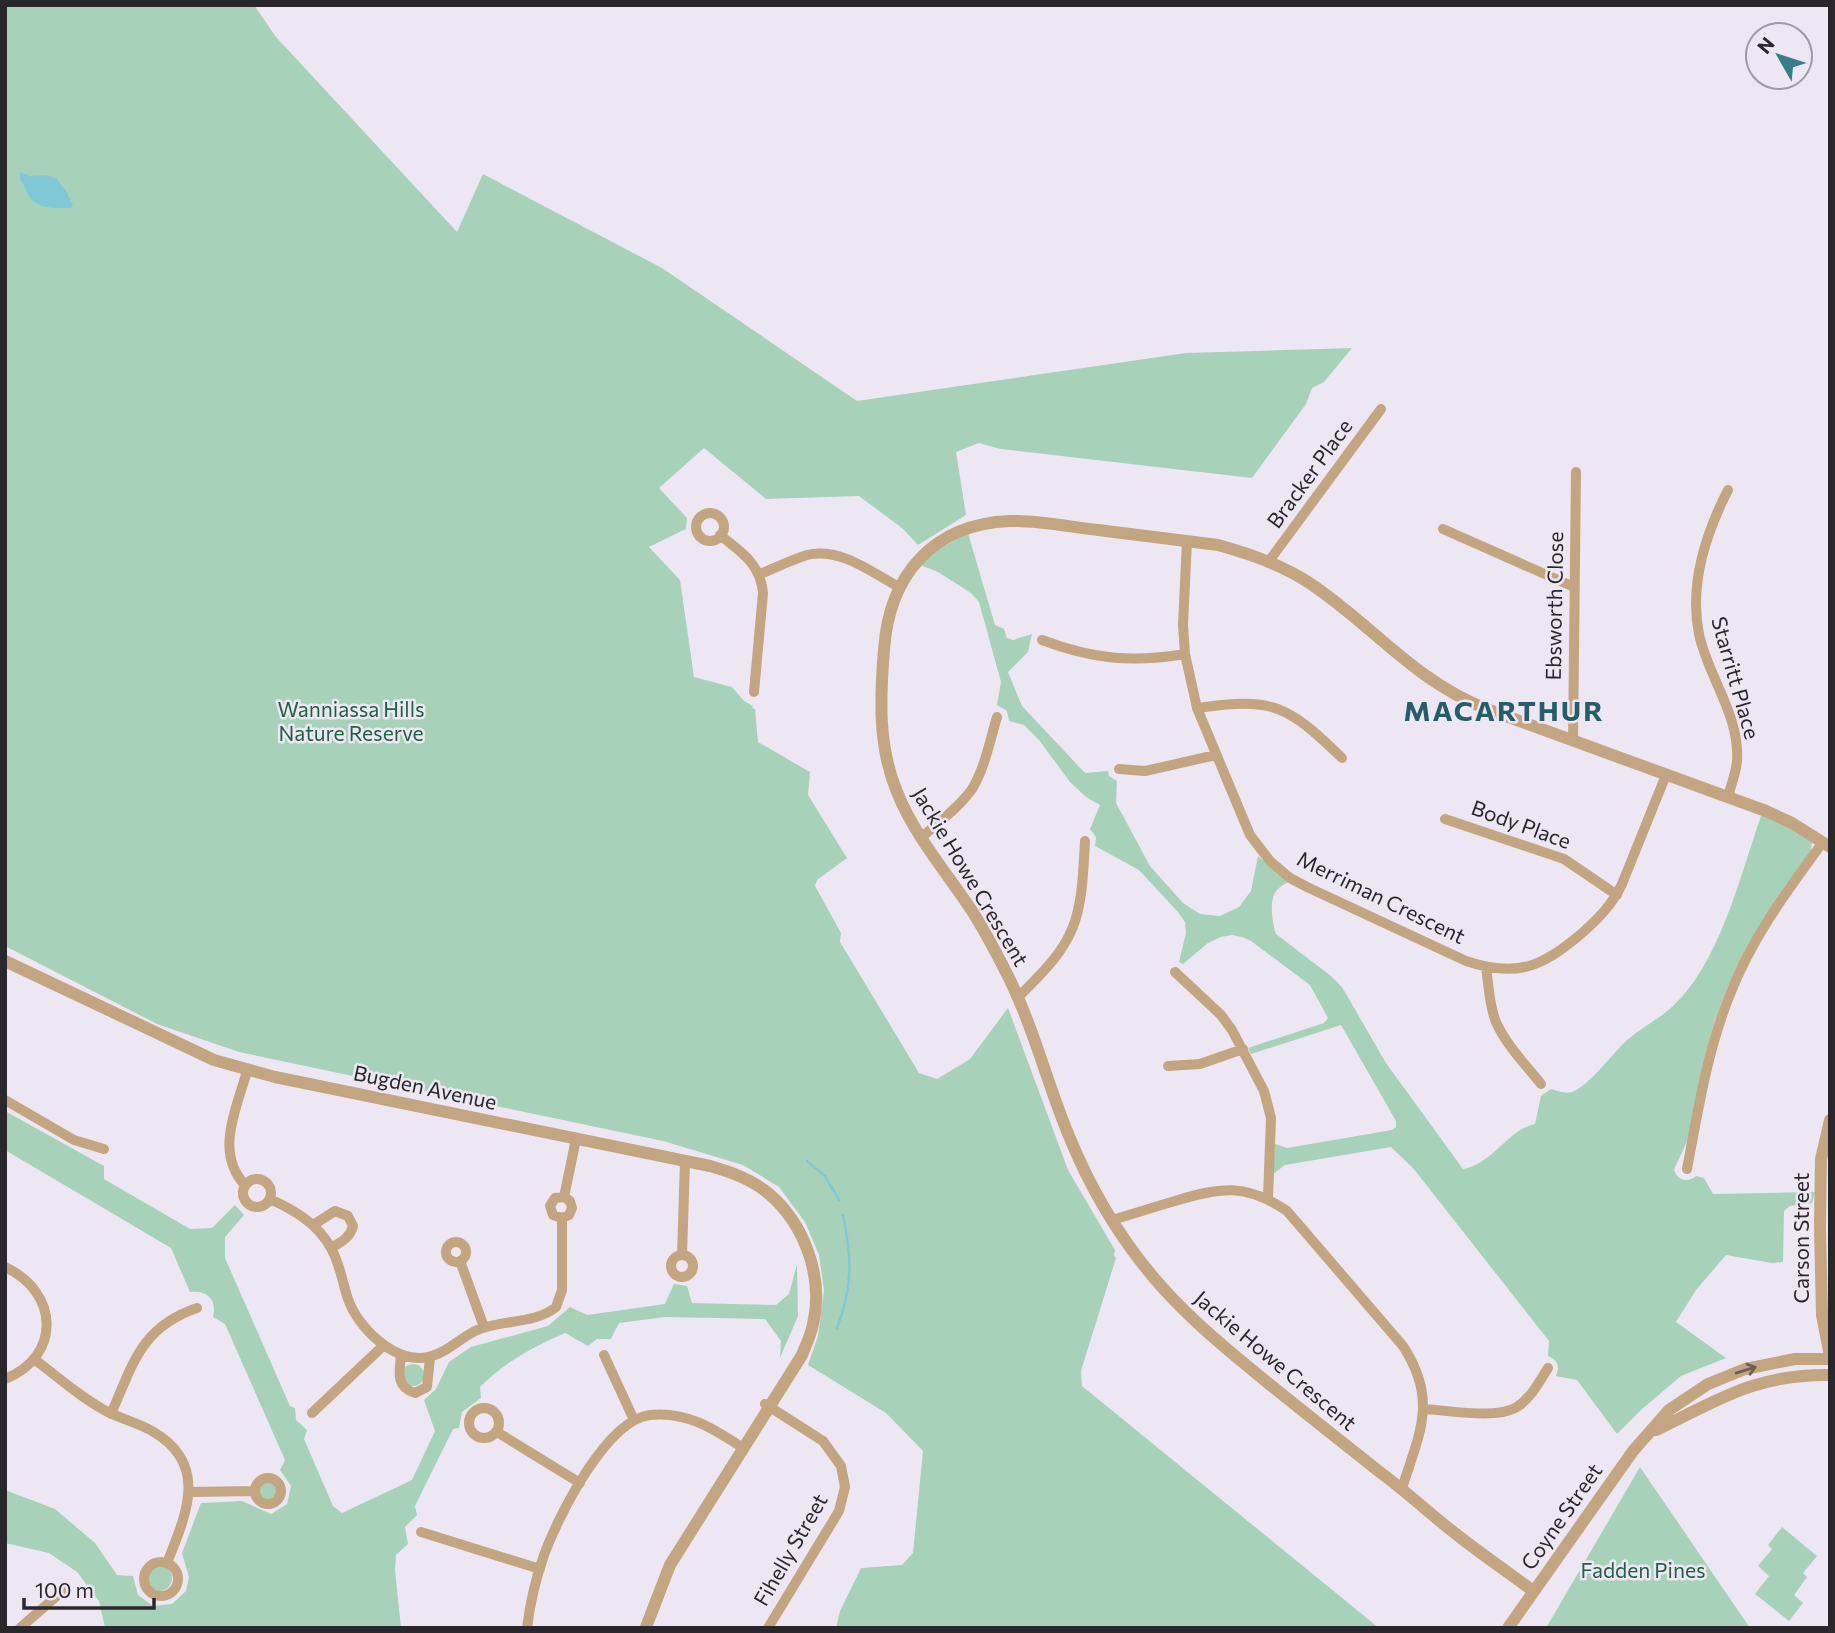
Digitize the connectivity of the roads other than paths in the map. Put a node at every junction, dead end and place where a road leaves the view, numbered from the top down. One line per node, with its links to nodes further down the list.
1 (1381, 409): 7 (street, Bracker Place)
2 (1576, 472): 10 (street, Ebsworth Close)
3 (1728, 490): 21 (street, Starritt Place)
4 (1443, 529): 10 (street)
5 (720, 536): 8 (street)
6 (1187, 541): 7 (street, Jackie Howe Crescent); 9 (street, Jackie Howe Crescent); 12 (street, Merriman Crescent)
7 (1269, 561): 16 (street, Jackie Howe Crescent)
8 (760, 574): 9 (street); 13 (street)
9 (899, 587): 23 (street, Jackie Howe Crescent)
10 (1574, 587): 16 (street, Ebsworth Close)
11 (1042, 640): 12 (street)
12 (1185, 654): 14 (street, Merriman Crescent)
13 (754, 692)
14 (1197, 708): 17 (street, Merriman Crescent); 18 (street)
15 (997, 717): 23 (street)
16 (1573, 741): 20 (street, Jackie Howe Crescent)
17 (1216, 755): 19 (street); 28 (street, Merriman Crescent)
18 (1342, 758)
19 (1119, 769)
20 (1666, 775): 21 (street, Jackie Howe Crescent); 26 (street, Merriman Crescent)
21 (1728, 797): 25 (street, Jackie Howe Crescent)
22 (1445, 819): 26 (street, Body Place)
23 (921, 838): 30 (street, Jackie Howe Crescent)
24 (1085, 841): 30 (street)
25 (1826, 844): 40 (street)
26 (1617, 895): 28 (street, Merriman Crescent)
27 (5, 961): 33 (street, Bugden Avenue)
28 (1486, 968): 34 (street)
29 (1175, 972): 31 (street)
30 (1018, 998): 46 (street, Jackie Howe Crescent)
31 (1243, 1049): 32 (street); 43 (street)
32 (1168, 1066)
33 (247, 1071): 37 (street, Bugden Avenue); 41 (street)
34 (1541, 1084)
35 (5, 1100): 38 (street)
36 (1830, 1120): 53 (street, Carson Street)
37 (576, 1139): 39 (street, Bugden Avenue); 42 (street)
38 (104, 1149)
39 (685, 1161): 49 (street); 66 (street, Bugden Avenue)
40 (1687, 1169)
41 (245, 1185): 44 (street); 44 (street)
42 (564, 1197): 45 (street); 45 (street)
43 (1268, 1198): 46 (street); 67 (street)
44 (270, 1199): 47 (street)
45 (562, 1218): 54 (street)
46 (1112, 1220): 75 (street, Jackie Howe Crescent)
47 (313, 1225): 48 (street); 48 (street)
48 (331, 1248): 55 (street)
49 (682, 1255)
50 (460, 1261): 54 (street)
51 (5, 1267): 59 (street)
52 (197, 1308): 69 (street)
53 (1822, 1315): 60 (street); 61 (street, Carson Street)
54 (484, 1327): 58 (street)
55 (384, 1345): 57 (street); 68 (street)
56 (604, 1355): 70 (street)
57 (401, 1356): 58 (street); 58 (street)
58 (430, 1357)
59 (34, 1359): 65 (street); 69 (street)
60 (1801, 1359): 61 (street, Coyne Street); 72 (street, Coyne Street, one-way to 60)
61 (1830, 1359): 64 (street)
62 (1548, 1368): 67 (street)
63 (1830, 1375): 64 (street, Coyne Street)
64 (1804, 1376): 72 (street, Coyne Street)
65 (5, 1379)
66 (767, 1405): 73 (street, Bugden Avenue); 86 (street, Fihelly Street)
67 (1424, 1409): 75 (street)
68 (312, 1413)
69 (111, 1414): 77 (street)
70 (634, 1420): 73 (street); 74 (street)
71 (498, 1432): 74 (street)
72 (1647, 1436): 82 (street, Coyne Street)
73 (741, 1446): 84 (street, Bugden Avenue)
74 (580, 1483): 80 (street)
75 (1402, 1488): 82 (street, Jackie Howe Crescent)
76 (255, 1491): 77 (street)
77 (189, 1492): 79 (street)
78 (421, 1532): 80 (street)
79 (167, 1563)
80 (540, 1569): 85 (street)
81 (67, 1587): 83 (street)
82 (1534, 1591): 87 (street, Coyne Street)
83 (20, 1627)
84 (646, 1627)
85 (527, 1628)
86 (768, 1628)
87 (1508, 1628)

